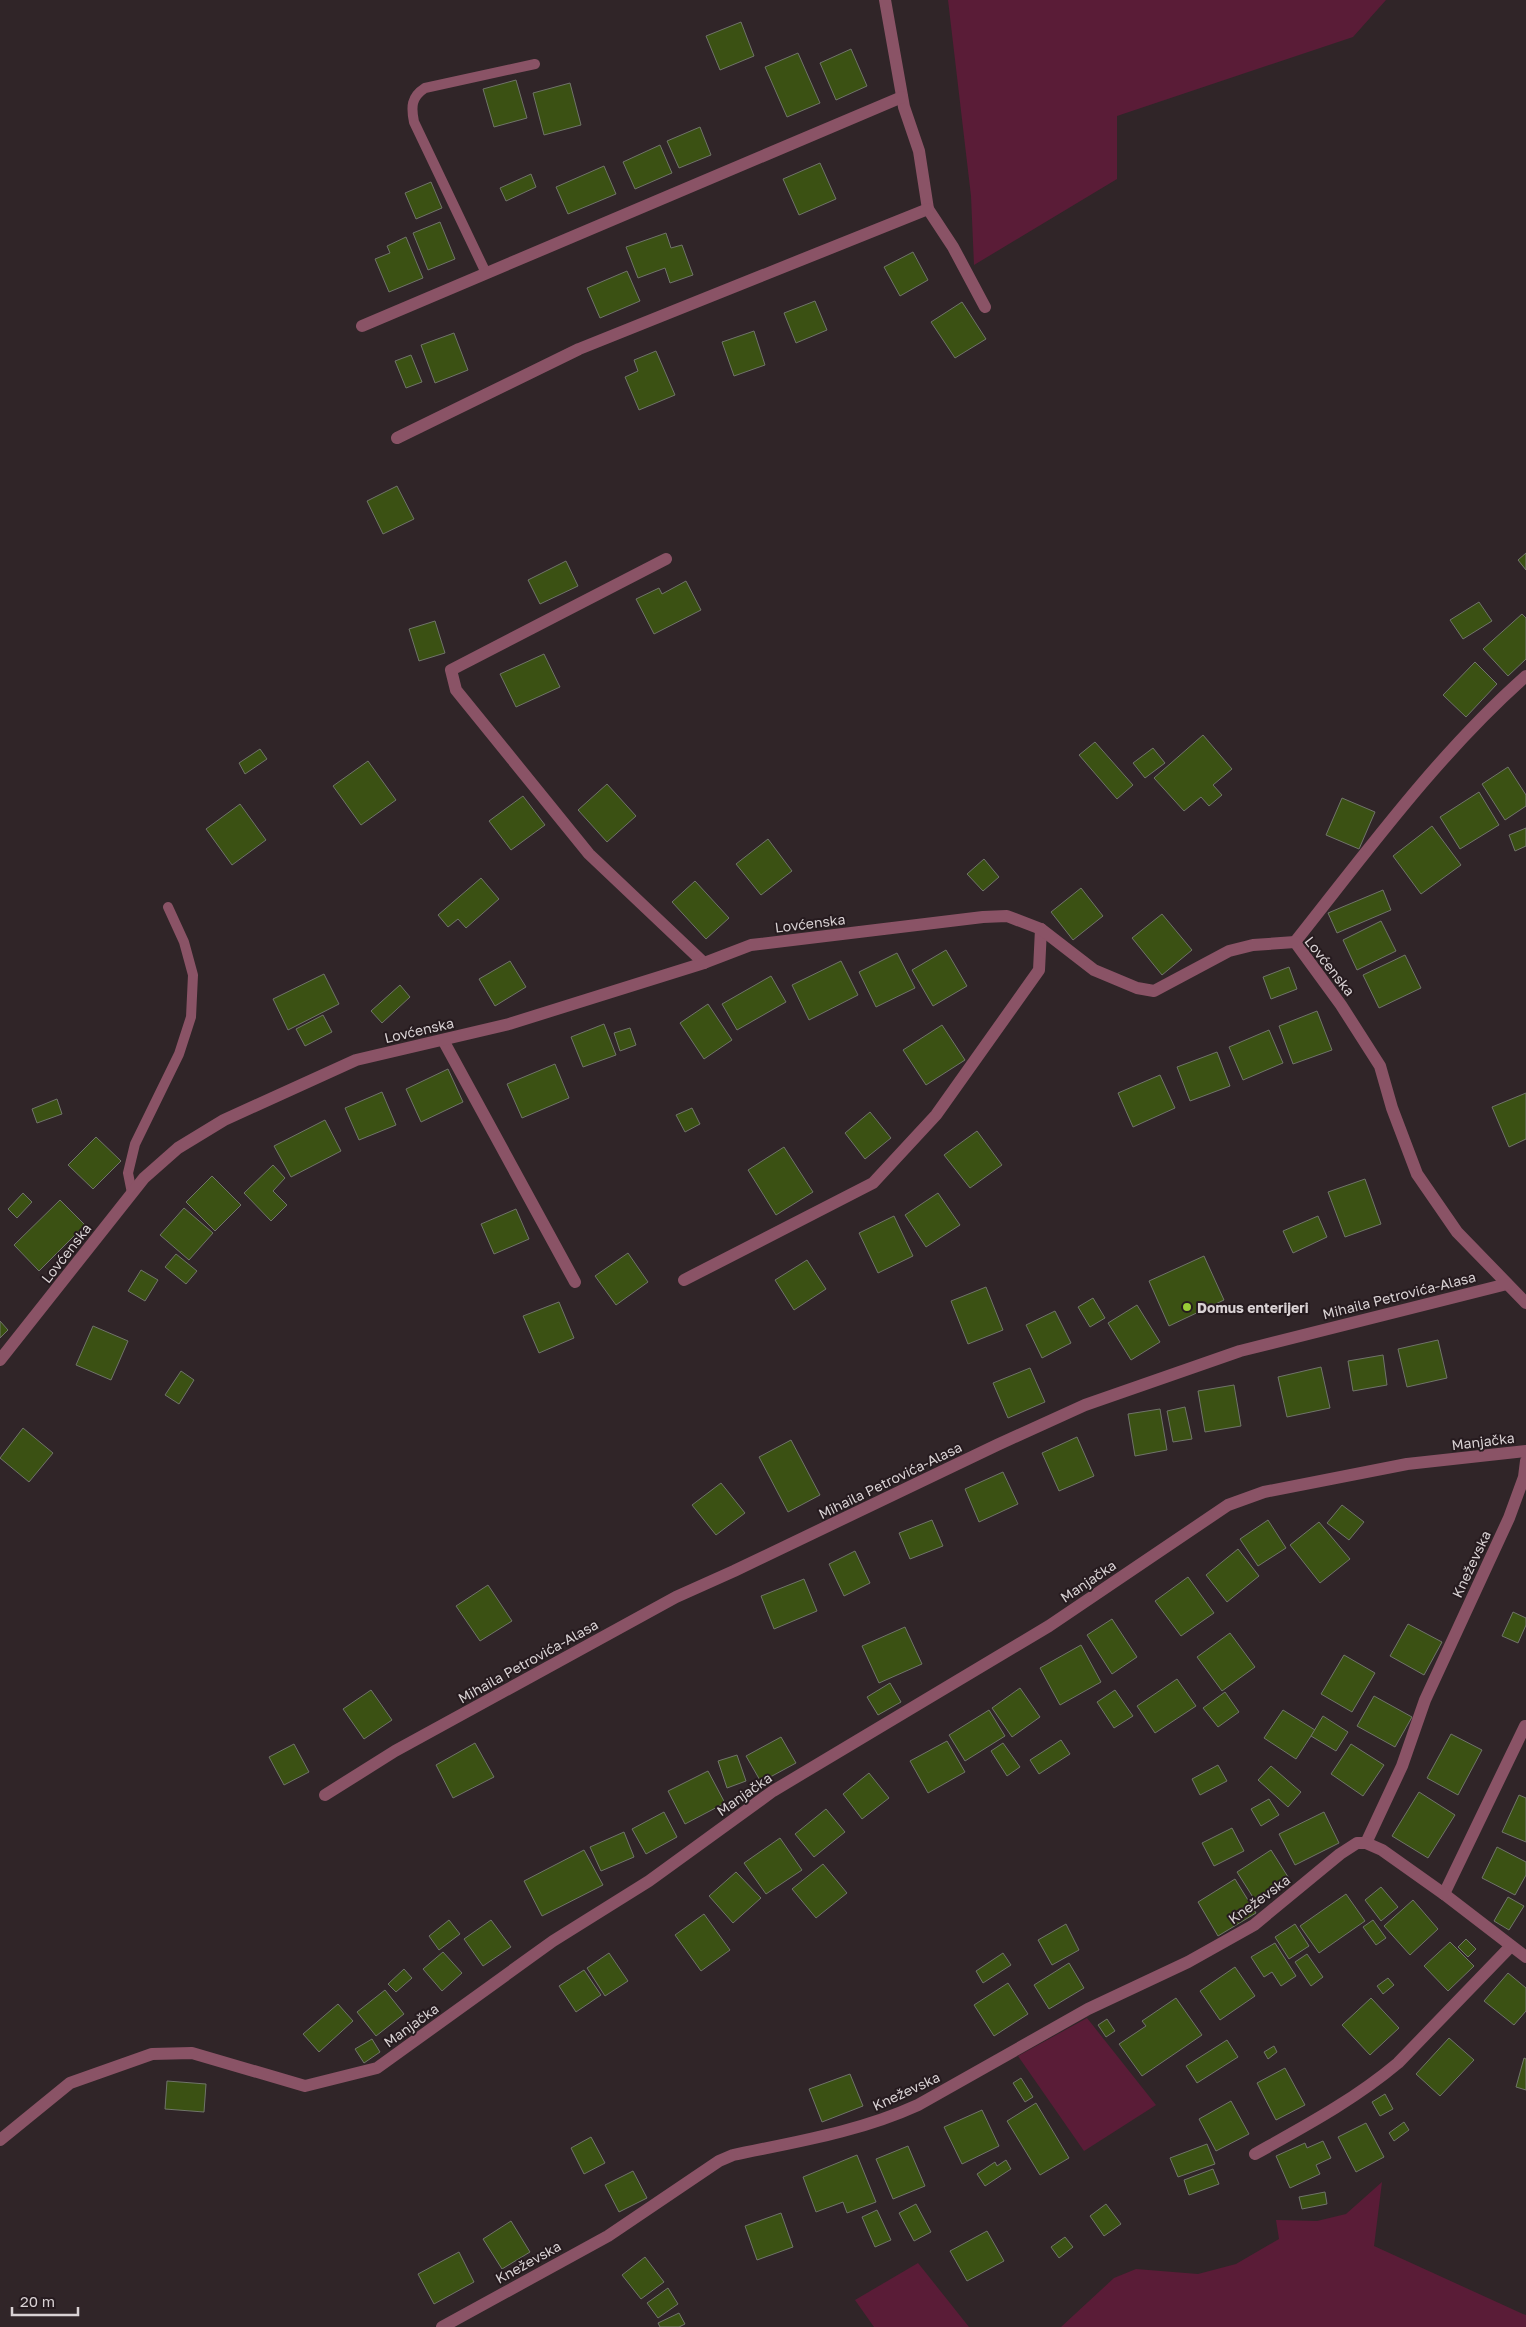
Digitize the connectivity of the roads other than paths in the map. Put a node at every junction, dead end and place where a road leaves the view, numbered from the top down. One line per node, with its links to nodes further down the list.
1 (885, 0): 3 (street)
2 (534, 64): 5 (lane)
3 (902, 97): 4 (street); 5 (street)
4 (928, 209): 6 (street); 8 (street)
5 (486, 273): 7 (street)
6 (985, 307)
7 (362, 326)
8 (397, 438)
9 (666, 559): 14 (street)
10 (1526, 676): 13 (street)
11 (168, 906): 16 (lane)
12 (1041, 929): 13 (street, Lovćenska); 14 (street, Lovćenska); 17 (street)
13 (1295, 942): 19 (street, Lovćenska)
14 (704, 963): 15 (street, Lovćenska)
15 (443, 1040): 16 (street, Lovćenska); 18 (street)
16 (132, 1193): 21 (street, Lovćenska)
17 (684, 1280)
18 (575, 1282)
19 (1507, 1284): 20 (street, Lovćenska); 25 (street, Mihaila Petrovića-Alasa)
20 (1526, 1303)
21 (0, 1360)
22 (1526, 1451): 30 (street, Manjačka)
23 (1526, 1461): 26 (street, Kneževska)
24 (1525, 1726): 27 (street)
25 (325, 1795)
26 (1366, 1843): 27 (street); 32 (street, Kneževska)
27 (1444, 1894): 28 (street)
28 (1511, 1946): 29 (street); 31 (street)
29 (1526, 1957)
30 (0, 2140)
31 (1255, 2154)
32 (442, 2327)

